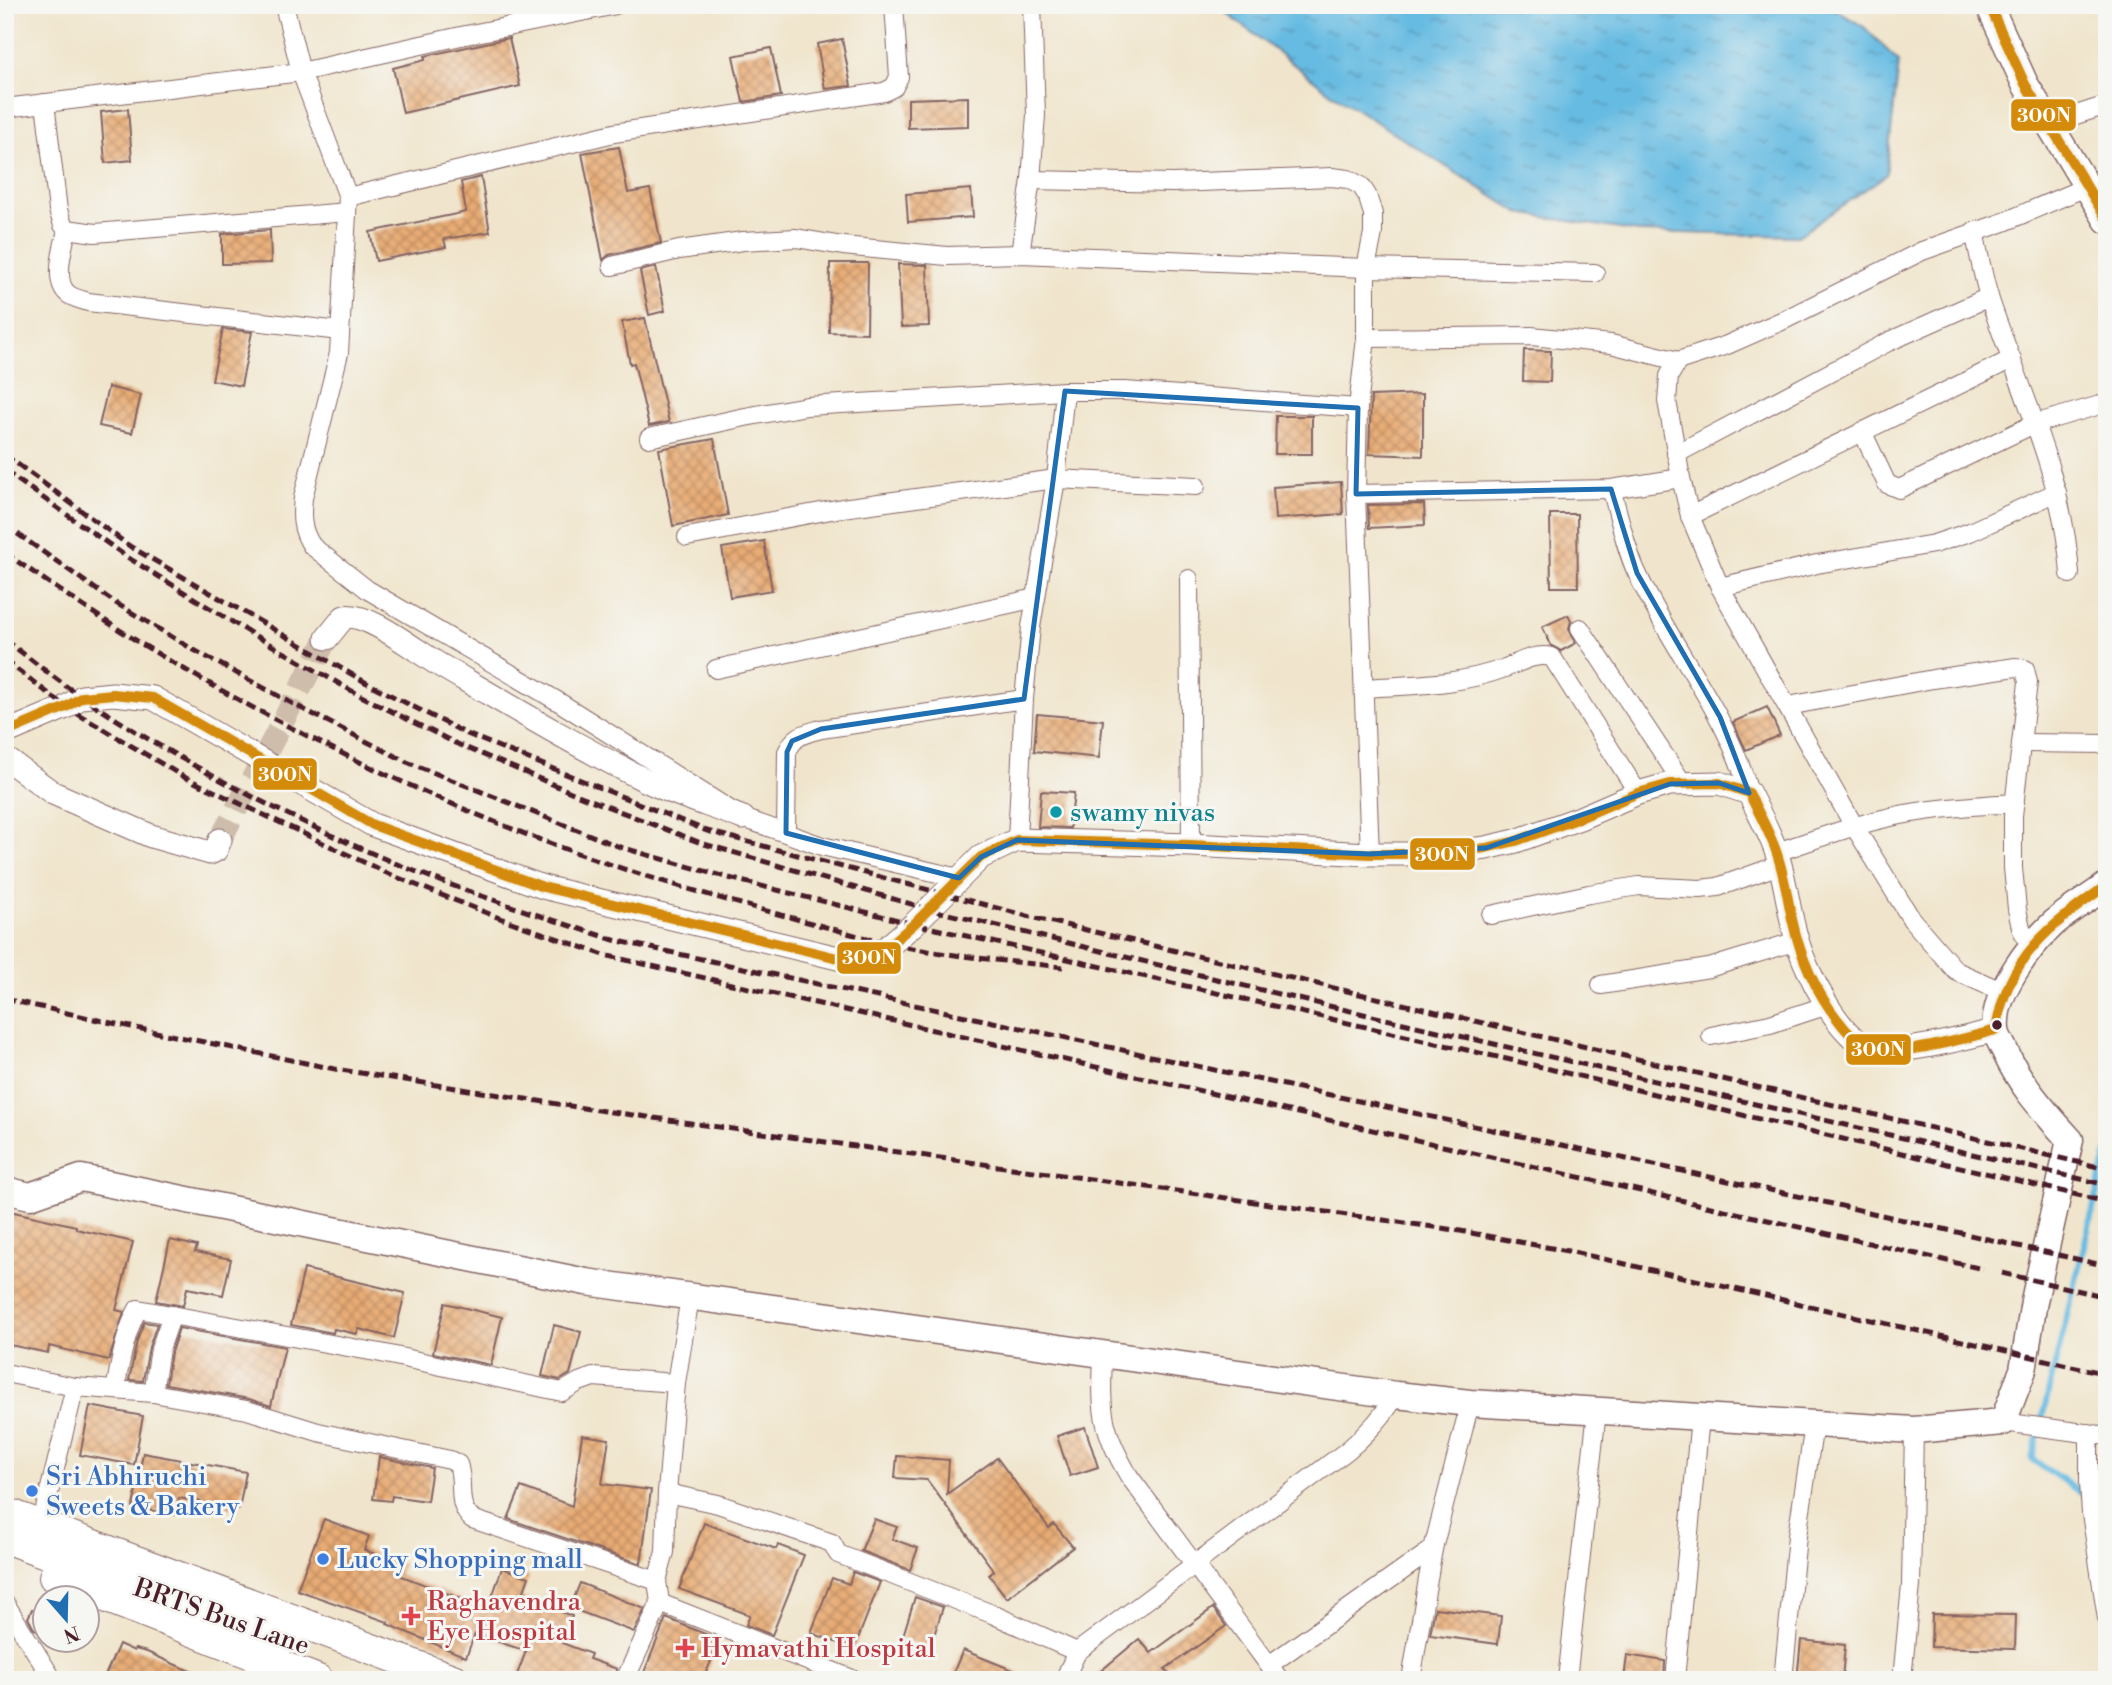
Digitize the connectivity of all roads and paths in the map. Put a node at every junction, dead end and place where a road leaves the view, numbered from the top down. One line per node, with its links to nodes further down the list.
1 (284, 5): 6 (street)
2 (616, 5): 6 (street)
3 (894, 5): 13 (street)
4 (1032, 5): 11 (street)
5 (1989, 5): 10 (main road)
6 (301, 72): 7 (street); 13 (street)
7 (45, 103): 9 (street); 15 (street)
8 (2107, 106): 10 (street)
9 (5, 108)
10 (2048, 124): 12 (main road)
11 (1031, 180): 17 (street); 19 (street)
12 (2086, 187): 14 (main road); 16 (street)
13 (347, 204): 15 (street); 22 (street)
14 (2107, 220)
15 (67, 229): 22 (street)
16 (1974, 231): 21 (street); 25 (street)
17 (1020, 254): 18 (street); 19 (street)
18 (612, 266)
19 (1366, 268): 20 (street); 23 (street)
20 (1595, 272)
21 (1989, 297): 24 (street); 32 (street)
22 (340, 331): 59 (street)
23 (1366, 338): 25 (street); 28 (street)
24 (2012, 359): 29 (street); 30 (street)
25 (1678, 361): 32 (street)
26 (1065, 391): 28 (street); 31 (street); 34 (street)
27 (2107, 403): 29 (street)
28 (1359, 408): 38 (street)
29 (2034, 424): 30 (street); 37 (street)
30 (1863, 431): 39 (street)
31 (649, 438)
32 (1676, 454): 33 (street)
33 (1681, 478): 36 (street); 39 (street)
34 (1056, 479): 35 (street); 40 (street); 44 (street)
35 (1196, 486)
36 (1611, 489): 38 (street); 57 (street)
37 (2057, 492): 41 (street); 43 (street)
38 (1356, 494): 48 (street)
39 (1690, 516): 43 (street)
40 (687, 537)
41 (2070, 573)
42 (1189, 579): 64 (street)
43 (1720, 587): 50 (street)
44 (1036, 598): 47 (street); 49 (street)
45 (1580, 628): 55 (street)
46 (327, 638): 59 (street)
47 (716, 669)
48 (1364, 688): 56 (street); 65 (street)
49 (1024, 699): 61 (street); 63 (street)
50 (1788, 706): 52 (street); 60 (street)
51 (5, 733): 67 (street)
52 (2021, 743): 53 (street); 58 (street)
53 (2107, 744)
54 (5, 758): 62 (street)
55 (1682, 782): 56 (street); 57 (street)
56 (1638, 793): 65 (street)
57 (1749, 793): 66 (street)
58 (2015, 803): 60 (street); 71 (street)
59 (743, 818): 61 (street)
60 (1854, 826): 66 (street); 73 (street)
61 (786, 833): 67 (street)
62 (220, 840)
63 (1017, 840): 64 (street); 67 (street)
64 (1191, 845): 65 (street)
65 (1370, 854)
66 (1778, 859): 69 (street); 70 (street)
67 (959, 878)
68 (2107, 885): 71 (main road)
69 (1491, 915)
70 (1797, 941): 72 (street); 74 (street)
71 (2031, 947): 73 (main road)
72 (1601, 985)
73 (2003, 992): 75 (main road)
74 (1828, 1005): 75 (street); 76 (street)
75 (1996, 1030): 90 (main road)
76 (1711, 1036)
77 (5, 1190): 78 (main road)
78 (690, 1297): 80 (main road); 82 (street)
79 (172, 1315): 82 (street); 84 (street); 85 (street)
80 (1103, 1354): 86 (main road); 100 (street)
81 (5, 1373): 83 (street)
82 (676, 1383): 94 (street)
83 (75, 1387): 84 (street); 96 (street)
84 (115, 1390): 85 (street)
85 (153, 1393): 101 (street)
86 (1396, 1395): 87 (main road); 100 (street)
87 (1470, 1403): 88 (main road); 98 (street)
88 (1597, 1410): 89 (main road); 115 (street)
89 (1700, 1417): 91 (main road); 116 (street)
90 (2003, 1422): 92 (main road); 93 (street)
91 (1814, 1425): 92 (main road); 117 (street)
92 (1914, 1430): 118 (street)
93 (2098, 1434): 104 (street)
94 (667, 1493): 101 (street); 105 (street)
95 (5, 1512): 96 (main road)
96 (41, 1525): 110 (main road)
97 (5, 1538): 109 (main road, BRTS Bus Lane)
98 (1433, 1549): 106 (street); 114 (street)
99 (5, 1559): 108 (main road)
100 (1195, 1564): 105 (street); 106 (street)
101 (657, 1581): 103 (street)
102 (5, 1603): 107 (street)
103 (660, 1603): 111 (street); 112 (street)
104 (2107, 1619)
105 (1077, 1652): 113 (street)
106 (1274, 1672)
107 (53, 1680)
108 (318, 1680)
109 (400, 1680)
110 (455, 1680)
111 (625, 1680)
112 (855, 1680)
113 (1065, 1680)
114 (1411, 1680)
115 (1567, 1680)
116 (1675, 1680)
117 (1783, 1680)
118 (1902, 1680)

